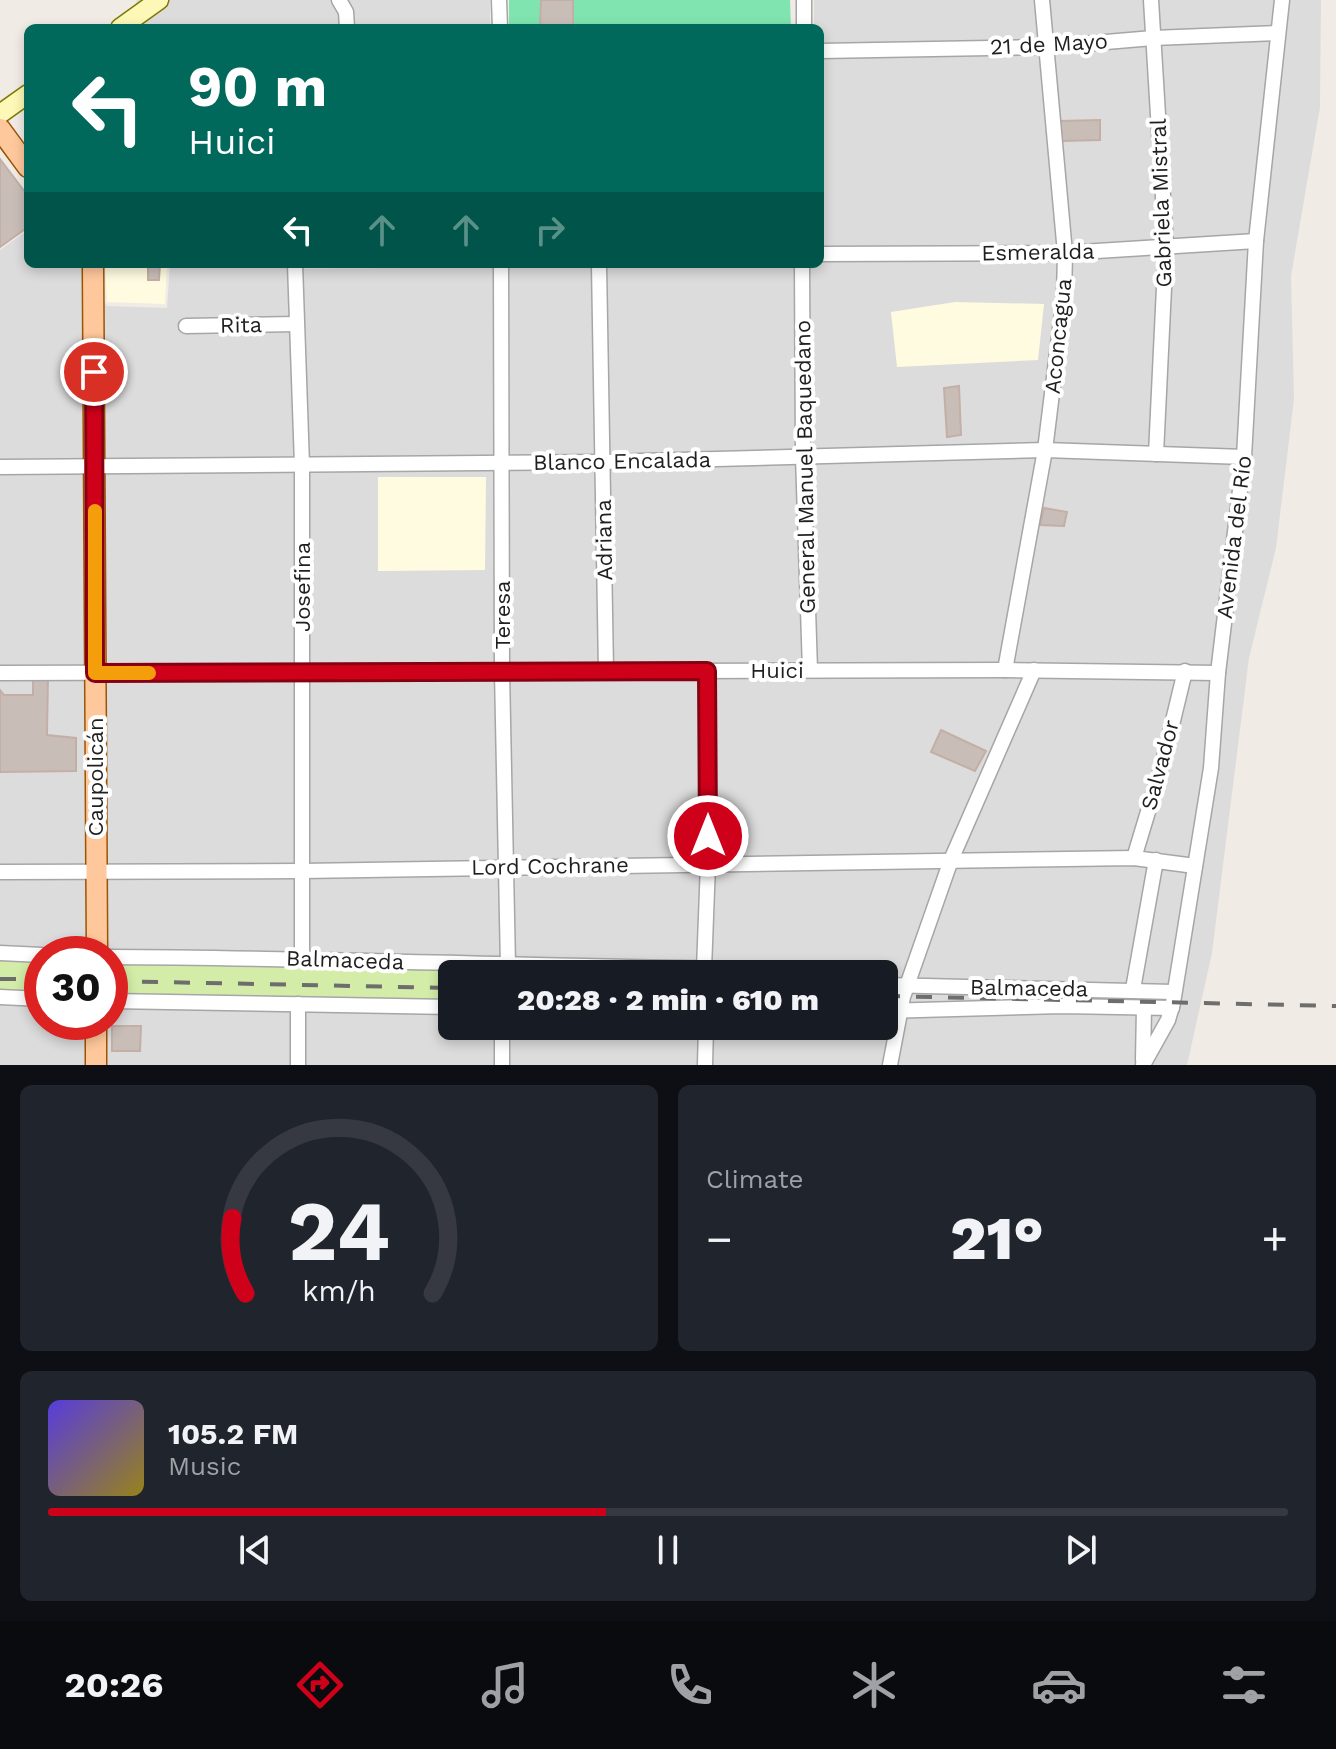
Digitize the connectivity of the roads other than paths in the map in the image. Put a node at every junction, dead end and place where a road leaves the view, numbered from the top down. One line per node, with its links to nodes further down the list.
1 (159, 0): 8 (street)
2 (339, 0): 9 (street)
3 (499, 0): 10 (street)
4 (804, 0): 11 (street)
5 (1042, 0): 14 (street, Aconcagua)
6 (1151, 0): 13 (street, Gabriela Mistral)
7 (1282, 0): 12 (street, Avenida del Río)
8 (126, 24)
9 (347, 24)
10 (500, 24)
11 (804, 24)
12 (1278, 33): 13 (street, 21 de Mayo); 20 (street, Avenida del Río)
13 (1153, 38): 14 (street, 21 de Mayo); 21 (street, Gabriela Mistral)
14 (1047, 47): 15 (street, 21 de Mayo); 22 (street, Aconcagua)
15 (824, 51)
16 (24, 97): 17 (street)
17 (0, 114)
18 (0, 129): 19 (main road)
19 (24, 162)
20 (1256, 241): 21 (street, Esmeralda); 34 (street, Avenida del Río)
21 (1166, 246): 22 (street, Esmeralda); 32 (street, Gabriela Mistral)
22 (1065, 253): 23 (street, Esmeralda); 31 (street, Aconcagua)
23 (824, 254)
24 (93, 268): 38 (main road, Caupolicán)
25 (296, 268): 29 (street, Josefina)
26 (501, 268): 36 (street, Teresa)
27 (599, 268): 35 (street, Adriana)
28 (802, 268): 33 (street, General Manuel Baquedano)
29 (296, 324): 30 (street, Rita); 37 (street, Josefina)
30 (186, 326)
31 (1045, 450): 32 (street, Blanco Encalada); 33 (street, Blanco Encalada); 41 (street, Aconcagua)
32 (1156, 454): 34 (street, Blanco Encalada)
33 (803, 456): 35 (street, Blanco Encalada); 40 (street, General Manuel Baquedano)
34 (1244, 457): 50 (street, Avenida del Río)
35 (603, 462): 36 (street, Blanco Encalada); 43 (street, Adriana)
36 (501, 463): 37 (street, Blanco Encalada); 47 (street, Teresa)
37 (302, 465): 38 (street, Blanco Encalada); 46 (street, Josefina)
38 (95, 466): 39 (street, Blanco Encalada); 49 (main road, Caupolicán)
39 (0, 467)
40 (810, 670): 41 (street, Huici); 44 (street, Huici)
41 (1005, 670): 42 (street, Huici)
42 (1034, 670): 45 (street, Huici); 52 (street)
43 (606, 671): 44 (street, Huici); 47 (street, Huici)
44 (707, 671): 54 (street)
45 (1185, 671): 50 (street, Huici); 51 (street, Salvador)
46 (302, 672): 47 (street, Huici); 49 (street, Huici); 58 (street, Josefina)
47 (502, 672): 55 (street, Teresa)
48 (0, 673): 49 (street, Huici)
49 (95, 673): 57 (main road, Caupolicán)
50 (1218, 673): 56 (street, Avenida del Río)
51 (1134, 858): 52 (street, Lord Cochrane); 53 (street, Lord Cochrane)
52 (951, 860): 54 (street, Lord Cochrane); 69 (street)
53 (1156, 860): 56 (street, Lord Cochrane); 70 (street)
54 (708, 864): 55 (street, Lord Cochrane); 66 (street)
55 (507, 866): 58 (street, Lord Cochrane); 65 (street, Teresa)
56 (1195, 866): 71 (street, Avenida del Río)
57 (96, 871): 58 (street, Lord Cochrane); 59 (street, Lord Cochrane); 60 (main road, Caupolicán)
58 (302, 871): 64 (street, Josefina)
59 (0, 872)
60 (97, 936)
61 (0, 953): 62 (street)
62 (24, 954)
63 (128, 957): 64 (street, Balmaceda)
64 (302, 958): 67 (street, Balmaceda)
65 (508, 960)
66 (704, 960)
67 (438, 963)
68 (898, 986): 69 (street, Balmaceda)
69 (906, 986): 70 (street, Balmaceda); 79 (street)
70 (1133, 989): 71 (street, Balmaceda)
71 (1174, 992): 78 (street, Avenida del Río)
72 (0, 997): 73 (street)
73 (24, 998)
74 (128, 1001): 75 (street, Balmaceda)
75 (298, 1004): 76 (street, Balmaceda); 85 (street)
76 (438, 1007)
77 (1144, 1008): 78 (street, Balmaceda); 79 (street, Balmaceda); 83 (street, Avenida del Río)
78 (1172, 1008): 83 (street, Avenida del Río)
79 (900, 1010): 88 (street)
80 (96, 1040): 84 (main road)
81 (502, 1040): 86 (street)
82 (706, 1040): 87 (street)
83 (1143, 1064)
84 (96, 1065)
85 (298, 1065)
86 (502, 1065)
87 (705, 1065)
88 (890, 1065)

